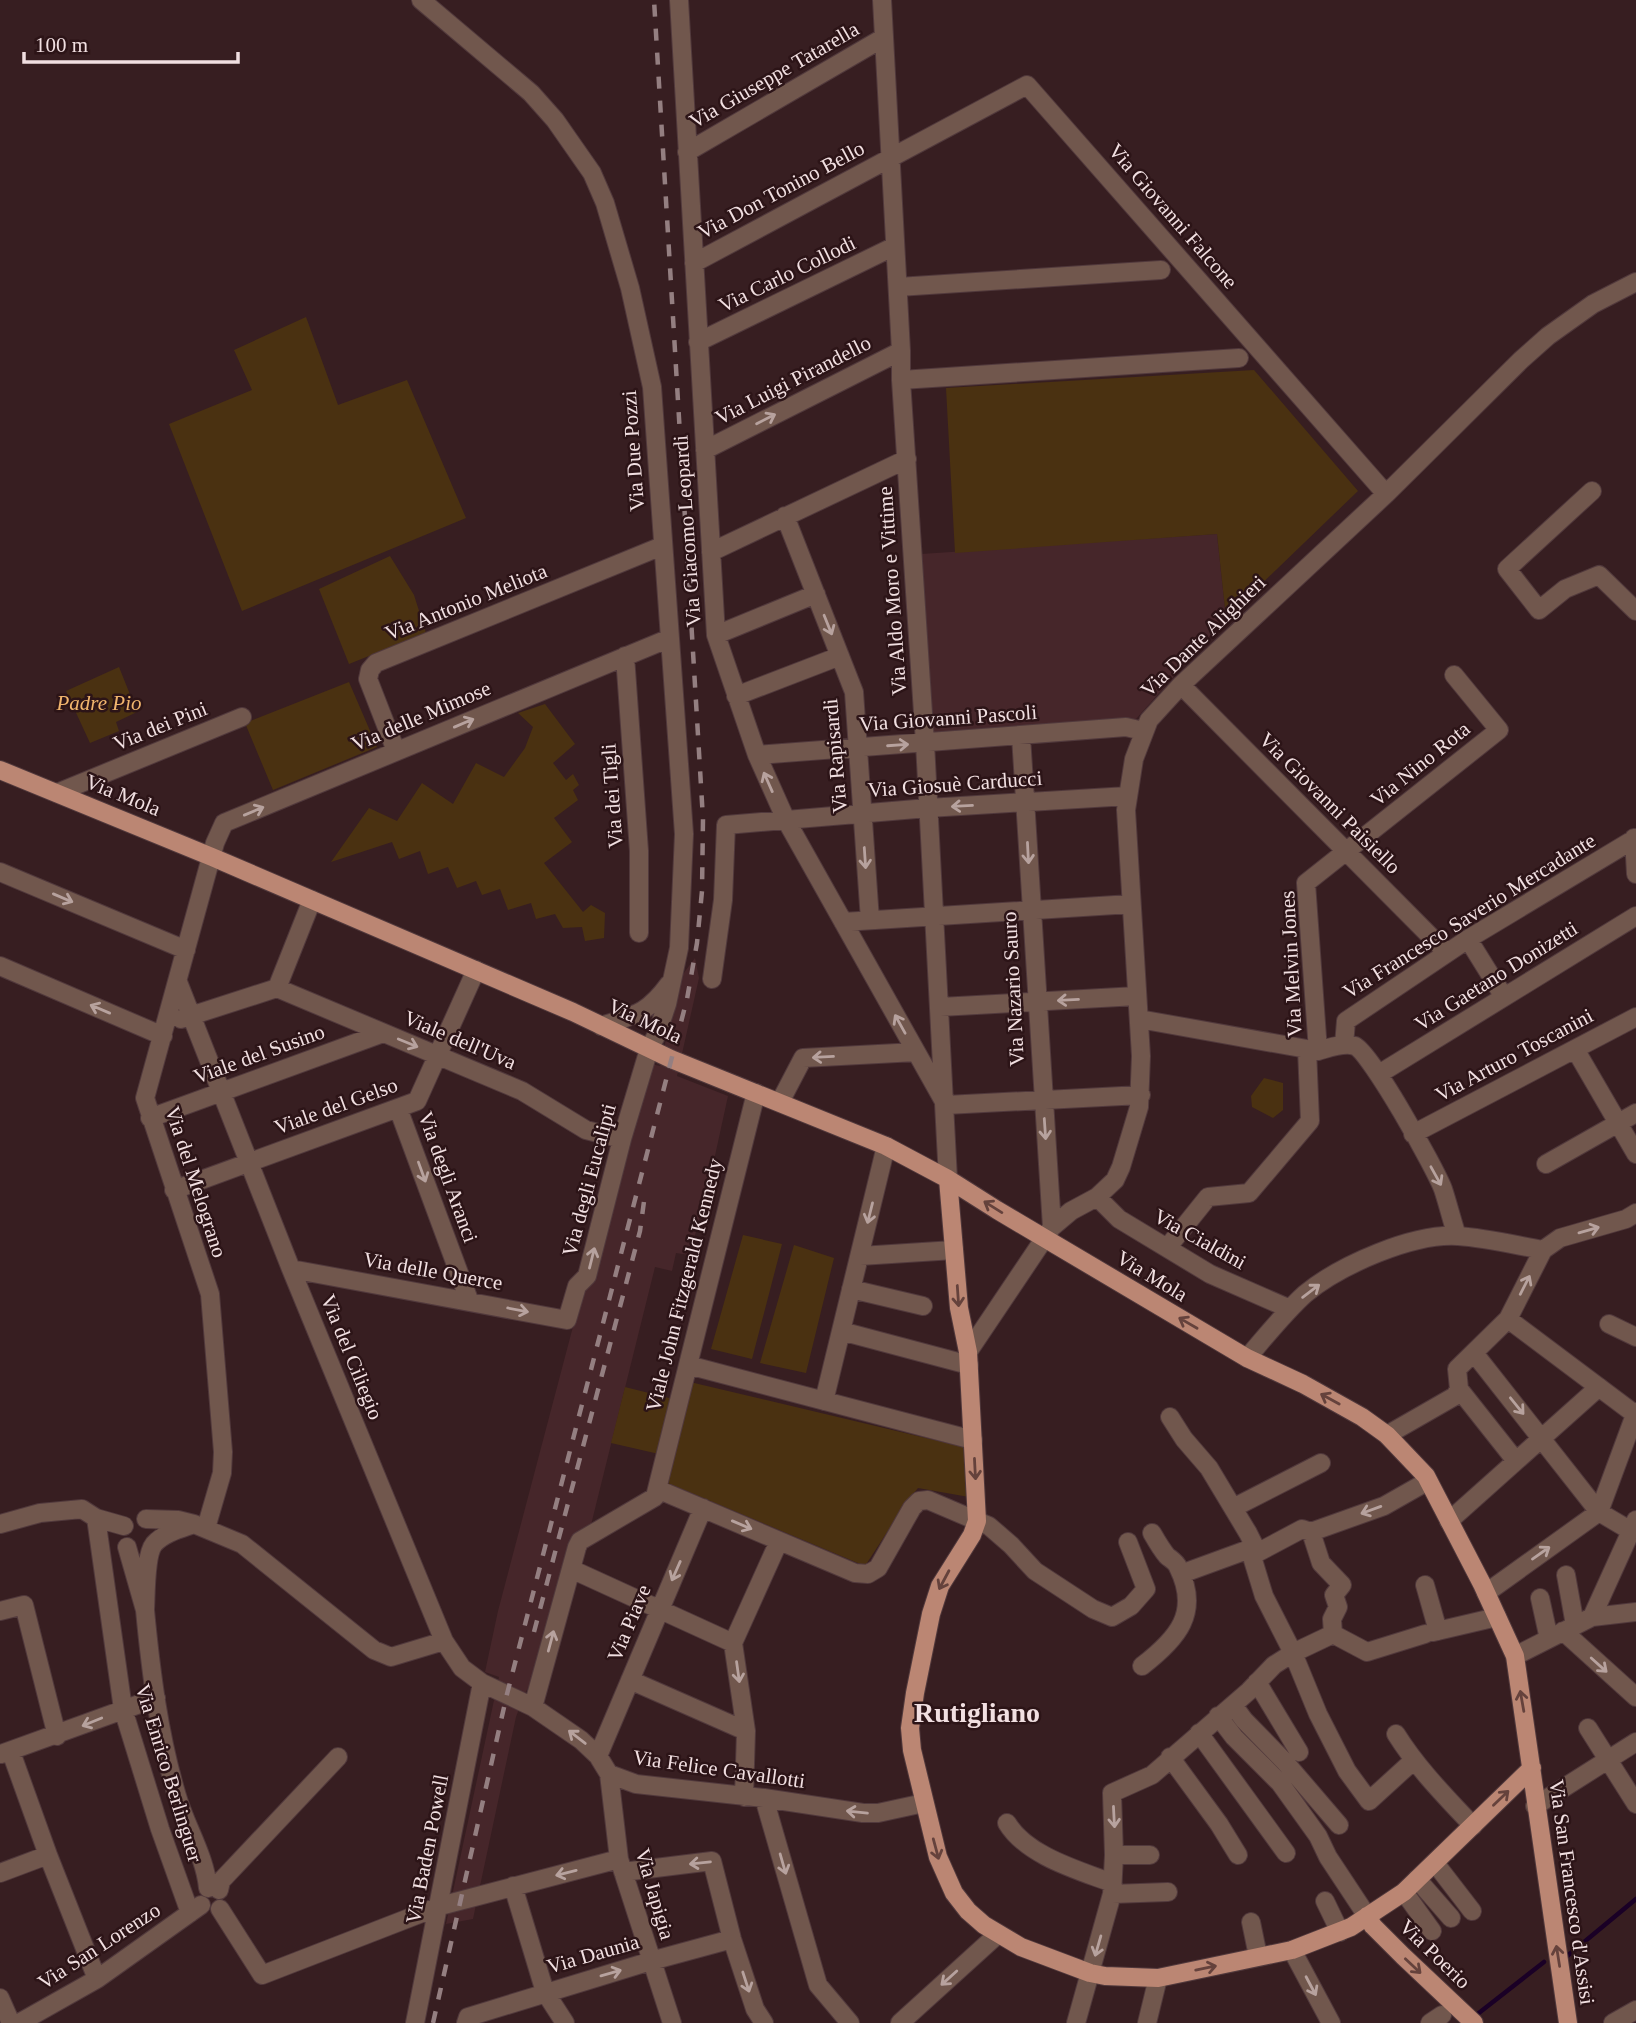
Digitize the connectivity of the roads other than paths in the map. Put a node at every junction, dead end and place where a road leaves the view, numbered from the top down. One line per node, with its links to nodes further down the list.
1 (421, 0): 21 (street, Via Due Pozzi)
2 (678, 0): 5 (street, Via Giacomo Leopardi)
3 (882, 0): 4 (street, Via Aldo Moro e Vittime)
4 (883, 38): 5 (street, Via Giuseppe Tatarella); 6 (street, Via Aldo Moro e Vittime)
5 (687, 152): 8 (street, Via Giacomo Leopardi)
6 (890, 157): 7 (street, Via Aldo Moro e Vittime); 8 (street, Via Don Tonino Bello); 19 (street, Via Giovanni Falcone)
7 (895, 246): 11 (street, Via Aldo Moro e Vittime); 12 (street, Via Carlo Collodi)
8 (694, 262): 12 (street, Via Giacomo Leopardi)
9 (1161, 270): 11 (street)
10 (1636, 282): 19 (street, Via Dante Alighieri)
11 (898, 287): 13 (street, Via Aldo Moro e Vittime)
12 (698, 342): 16 (street, Via Giacomo Leopardi)
13 (901, 351): 15 (street, Via Aldo Moro e Vittime); 16 (street, Via Luigi Pirandello, one-way to 13)
14 (1239, 358): 15 (street)
15 (901, 380): 17 (street, Via Aldo Moro e Vittime)
16 (705, 450): 22 (street, Via Giacomo Leopardi)
17 (907, 459): 20 (street); 35 (street, Via Aldo Moro e Vittime)
18 (1592, 491): 24 (street)
19 (1386, 494): 30 (street, Via Dante Alighieri)
20 (785, 516): 22 (street); 23 (street, Via Rapisardi)
21 (662, 546): 26 (street, Via Due Pozzi); 37 (street, Via Antonio Meliota)
22 (711, 552): 25 (street, Via Giacomo Leopardi)
23 (816, 594): 25 (street); 28 (street, Via Rapisardi, one-way to 28)
24 (1636, 611)
25 (716, 635): 31 (street, Via Giacomo Leopardi)
26 (670, 638): 27 (street, Via delle Mimose); 64 (street, Via Due Pozzi)
27 (625, 656): 37 (street, Via delle Mimose, one-way to 27); 58 (street, Via dei Tigli)
28 (840, 656): 31 (street); 36 (street, Via Rapisardi)
29 (1454, 675): 47 (street, Via Nino Rota)
30 (1181, 685): 33 (street, Via Dante Alighieri); 47 (street, Via Giovanni Paisiello)
31 (736, 696): 38 (street, Via Giacomo Leopardi)
32 (242, 718): 40 (street, Via dei Pini)
33 (1143, 732): 34 (street, Via Giovanni Pascoli); 41 (street, Via Dante Alighieri)
34 (1021, 736): 35 (street, Via Giovanni Pascoli); 42 (street, Via Nazario Sauro)
35 (925, 743): 36 (street, Via Giovanni Pascoli, one-way to 35); 43 (street, Via Aldo Moro e Vittime)
36 (858, 747): 38 (street, Via Giovanni Pascoli); 44 (street, Via Rapisardi)
37 (396, 751): 48 (street, Via delle Mimose, one-way to 37)
38 (757, 755): 45 (street, Via Giacomo Leopardi, one-way to 38)
39 (0, 770): 40 (main road, Via Mola)
40 (57, 793): 48 (main road, Via Mola)
41 (1128, 796): 42 (street, Via Giosuè Carducci); 52 (street, Via Dante Alighieri)
42 (1025, 802): 43 (street, Via Giosuè Carducci, one-way to 43); 53 (street, Via Nazario Sauro, one-way to 53)
43 (928, 808): 44 (street, Via Giosuè Carducci); 54 (street, Via Aldo Moro e Vittime)
44 (862, 813): 45 (street, Via Giosuè Carducci); 56 (street, Via Rapisardi, one-way to 56)
45 (786, 820): 57 (street, Via Giacomo Leopardi); 65 (street, Via Giosuè Carducci)
46 (1635, 838): 50 (street); 59 (street, Via Francesco Saverio Mercadante)
47 (1347, 852): 61 (street, Via Giovanni Paisiello); 81 (street, Via Melvin Jones)
48 (212, 857): 51 (main road, Via Mola); 60 (street, Via del Melograno)
49 (0, 872): 60 (street, one-way to 60)
50 (1636, 874)
51 (312, 900): 63 (main road, Via Mola); 67 (street)
52 (1131, 904): 53 (street); 68 (street, Via Dante Alighieri)
53 (1031, 909): 54 (street); 70 (street, Via Nazario Sauro)
54 (934, 916): 56 (street); 71 (street, Via Aldo Moro e Vittime)
55 (1636, 916): 69 (street, Via Gaetano Donizetti)
56 (870, 920): 57 (street)
57 (843, 922): 82 (street, Via Giacomo Leopardi, one-way to 57)
58 (639, 933)
59 (1468, 939): 61 (street, Via Francesco Saverio Mercadante); 69 (street)
60 (186, 950): 66 (street, Via del Melograno)
61 (1447, 953): 78 (street, Via Francesco Saverio Mercadante)
62 (0, 966): 76 (street, one-way to 62)
63 (476, 970): 75 (main road, Via Mola); 83 (street, Viale del Gelso)
64 (673, 979): 75 (street, Via Due Pozzi); 79 (street, Via Due Pozzi)
65 (712, 979)
66 (178, 982): 72 (street, Via del Ciliegio); 76 (street, Via del Melograno)
67 (277, 988): 72 (street); 77 (street, Viale dell'Uva)
68 (1137, 996): 70 (street, one-way to 70); 74 (street, Via Dante Alighieri)
69 (1504, 997): 84 (street, Via Gaetano Donizetti)
70 (1037, 1002): 71 (street); 88 (street, Via Nazario Sauro)
71 (940, 1007): 90 (street, Via Aldo Moro e Vittime)
72 (191, 1016): 76 (street); 85 (street, Via del Ciliegio)
73 (1636, 1017): 80 (street, Via Arturo Toscanini)
74 (1139, 1019): 81 (street); 87 (street, Via Dante Alighieri)
75 (601, 1026): 79 (main road, Via Mola)
76 (165, 1030): 93 (street, Via del Melograno)
77 (383, 1033): 83 (street, Viale dell'Uva, one-way to 83); 85 (street, Viale del Susino)
78 (1344, 1045): 81 (street); 84 (street)
79 (649, 1049): 86 (main road, Via Mola); 96 (street, Via degli Eucalipti)
80 (1575, 1049): 94 (street); 95 (street, Via Arturo Toscanini)
81 (1313, 1050): 107 (street)
82 (916, 1052): 89 (street, one-way to 89); 90 (street, Via Giacomo Leopardi)
83 (438, 1056): 91 (street, Viale del Gelso); 96 (street, Viale dell'Uva)
84 (1379, 1074): 95 (street)
85 (222, 1092): 93 (street, Viale del Susino); 99 (street, Via del Ciliegio)
86 (756, 1093): 89 (main road, Via Mola); 124 (street, Viale John Fitzgerald Kennedy)
87 (1141, 1095): 88 (street); 103 (street, Via Dante Alighieri)
88 (1043, 1101): 90 (street); 105 (street, Via Nazario Sauro, one-way to 105)
89 (780, 1102): 97 (main road, Via Mola)
90 (946, 1105): 101 (street, Via Aldo Moro e Vittime)
91 (398, 1108): 99 (street, Viale del Gelso); 113 (street, Via degli Aranci, one-way to 113)
92 (1636, 1113): 94 (street)
93 (150, 1118): 102 (street, Via del Melograno)
94 (1618, 1123): 98 (street); 100 (street)
95 (1413, 1134): 106 (street, one-way to 106)
96 (622, 1139): 117 (street, Via degli Eucalipti, one-way to 96)
97 (886, 1146): 101 (main road, Via Mola); 110 (street, one-way to 110)
98 (1636, 1154)
99 (248, 1162): 102 (street, Viale del Gelso); 111 (street, Via del Ciliegio)
100 (1546, 1164)
101 (948, 1179): 105 (main road, Via Mola, one-way to 101); 108 (main road)
102 (174, 1190): 146 (street, Via del Melograno)
103 (1097, 1197): 105 (street, Via Dante Alighieri); 107 (street, Via Cialdini)
104 (1636, 1213): 109 (street, one-way to 104)
105 (1049, 1233): 122 (street, Via Dante Alighieri); 123 (main road, Via Mola, one-way to 105)
106 (1457, 1236): 109 (street); 115 (street, one-way to 106)
107 (1167, 1248): 115 (street, Via Cialdini)
108 (954, 1250): 110 (street); 122 (main road, one-way to 122)
109 (1543, 1250): 116 (street, one-way to 109)
110 (860, 1256): 112 (street)
111 (291, 1269): 113 (street, Via delle Querce); 170 (street, Via del Ciliegio)
112 (851, 1289): 114 (street); 119 (street)
113 (470, 1300): 117 (street, Via delle Querce, one-way to 117)
114 (923, 1306)
115 (1290, 1309): 123 (street)
116 (1508, 1319): 121 (street); 125 (street)
117 (567, 1320)
118 (1608, 1324): 120 (street)
119 (841, 1331): 122 (street); 127 (street)
120 (1636, 1337)
121 (1474, 1353): 126 (street); 131 (street, one-way to 131)
122 (968, 1358): 132 (main road)
123 (1247, 1358): 130 (main road, Via Mola, one-way to 123)
124 (688, 1365): 127 (street); 136 (street, Viale John Fitzgerald Kennedy)
125 (1599, 1387): 128 (street); 131 (street)
126 (1459, 1389): 130 (street); 133 (street)
127 (824, 1401): 132 (street)
128 (1636, 1414): 139 (street)
129 (1170, 1417): 138 (street)
130 (1387, 1435): 135 (main road, Via Mola)
131 (1542, 1437): 133 (street); 139 (street)
132 (973, 1440): 142 (main road, one-way to 142)
133 (1516, 1461): 143 (street)
134 (1321, 1463): 138 (street)
135 (1428, 1481): 143 (main road, Via Mola); 149 (street, one-way to 149)
136 (657, 1489): 137 (street); 155 (street)
137 (703, 1508): 150 (street, one-way to 150); 161 (street, Via Piave, one-way to 161)
138 (1233, 1508): 154 (street)
139 (1599, 1512): 147 (street); 159 (street, one-way to 139)
140 (96, 1518): 144 (street); 145 (street); 181 (street, Via Enrico Berlinguer)
141 (146, 1519): 145 (street); 146 (street); 152 (street)
142 (977, 1521): 150 (street); 151 (street); 200 (main road, one-way to 200)
143 (1449, 1521): 159 (main road, Via San Francesco d'Assisi)
144 (0, 1524)
145 (124, 1526): 153 (street)
146 (200, 1526): 152 (street); 170 (street)
147 (1633, 1526): 164 (street)
148 (1152, 1532): 156 (street)
149 (1311, 1532): 154 (street); 169 (street)
150 (779, 1541): 171 (street)
151 (1128, 1542)
152 (152, 1546): 153 (street); 162 (street)
153 (127, 1547): 162 (street)
154 (1254, 1554): 156 (street); 172 (street)
155 (571, 1569): 161 (street); 180 (street, one-way to 155)
156 (1181, 1574): 174 (street)
157 (1566, 1575): 167 (street)
158 (1425, 1585): 168 (street)
159 (1486, 1593): 166 (main road, Via San Francesco d'Assisi)
160 (1540, 1598): 167 (street)
161 (659, 1609): 171 (street); 175 (street, Via Piave)
162 (145, 1610): 179 (street)
163 (0, 1611): 187 (street)
164 (1594, 1611): 165 (street); 167 (street)
165 (1636, 1612)
166 (1497, 1617): 168 (street); 173 (main road, Via San Francesco d'Assisi)
167 (1565, 1626): 173 (street); 178 (street, one-way to 178)
168 (1432, 1632): 169 (street)
169 (1333, 1634): 172 (street)
170 (444, 1641): 177 (street, Via del Ciliegio)
171 (733, 1643): 184 (street, one-way to 184)
172 (1293, 1653): 176 (street); 195 (street)
173 (1514, 1656): 196 (main road, Via San Francesco d'Assisi, one-way to 173)
174 (1142, 1666)
175 (630, 1680): 184 (street); 191 (street, Via Piave)
176 (1257, 1682): 182 (street); 189 (street)
177 (482, 1683): 180 (street, Via del Ciliegio); 221 (street, Via Baden Powell)
178 (1636, 1697)
179 (156, 1698): 181 (street); 218 (street)
180 (533, 1707): 191 (street, Via Felice Cavallotti, one-way to 180)
181 (123, 1709): 187 (street, one-way to 187); 218 (street, Via Enrico Berlinguer)
182 (1226, 1710): 185 (street); 204 (street); 223 (street)
183 (1588, 1728): 194 (street)
184 (746, 1731): 198 (street)
185 (1199, 1733): 193 (street); 206 (street)
186 (1396, 1734): 195 (street)
187 (57, 1736): 190 (street)
188 (1636, 1742): 194 (street)
189 (1299, 1752)
190 (6, 1753): 207 (street)
191 (598, 1756): 197 (street, Via Felice Cavallotti)
192 (338, 1757): 218 (street, Via San Lorenzo)
193 (1170, 1758): 208 (street, one-way to 208); 210 (street)
194 (1607, 1760): 201 (street); 202 (street)
195 (1413, 1761): 205 (street)
196 (1532, 1768): 202 (main road, Via San Francesco d'Assisi); 205 (main road, one-way to 196)
197 (609, 1774): 198 (street, Via Felice Cavallotti); 212 (street, Via Japigia)
198 (744, 1797): 199 (street, Via Felice Cavallotti)
199 (764, 1798): 200 (street, Via Felice Cavallotti, one-way to 199); 246 (street, one-way to 246)
200 (924, 1803): 228 (main road, one-way to 228)
201 (1636, 1804)
202 (1535, 1806): 252 (main road, Via San Francesco d'Assisi, one-way to 202)
203 (1007, 1823): 220 (street)
204 (1339, 1825)
205 (1473, 1826): 211 (main road)
206 (1286, 1853)
207 (48, 1855): 213 (street); 235 (street)
208 (1114, 1855): 209 (street); 220 (street)
209 (1150, 1855)
210 (1238, 1855)
211 (1435, 1863): 214 (main road); 222 (street)
212 (621, 1865): 215 (street, one-way to 215); 229 (street, one-way to 212); 232 (street, Via Japigia)
213 (0, 1873)
214 (1417, 1879): 217 (main road); 224 (street)
215 (513, 1886): 221 (street); 236 (street)
216 (1168, 1892): 220 (street)
217 (1404, 1892): 223 (main road); 226 (street)
218 (205, 1899): 221 (street); 235 (street, Via San Lorenzo)
219 (1325, 1901): 227 (street)
220 (1109, 1902): 233 (street, one-way to 233)
221 (440, 1906): 242 (street, Via Baden Powell)
222 (1472, 1911)
223 (1367, 1916): 227 (main road); 251 (main road, Via Poerio, one-way to 251)
224 (1451, 1918)
225 (1251, 1922): 231 (street)
226 (1432, 1930)
227 (1340, 1932): 230 (main road)
228 (998, 1934): 233 (main road); 247 (street, one-way to 247)
229 (732, 1939): 232 (street, Via Daunia); 245 (street, one-way to 245)
230 (1292, 1950): 231 (main road); 250 (street, one-way to 250)
231 (1258, 1956): 234 (main road, one-way to 231)
232 (651, 1961): 236 (street, Via Daunia, one-way to 232); 244 (street, Via Japigia)
233 (1090, 1973): 234 (main road); 248 (street)
234 (1158, 1978): 249 (street)
235 (97, 1979): 241 (street, Via San Lorenzo)
236 (545, 1992): 239 (street, Via Daunia); 243 (street)
237 (0, 1998): 240 (street)
238 (1636, 2010): 253 (street)
239 (467, 2020)
240 (11, 2023)
241 (19, 2023)
242 (415, 2023)
243 (565, 2023)
244 (672, 2023)
245 (764, 2023)
246 (850, 2023)
247 (900, 2023)
248 (1076, 2023)
249 (1147, 2023)
250 (1331, 2023)
251 (1474, 2023)
252 (1568, 2023)
253 (1613, 2023)

